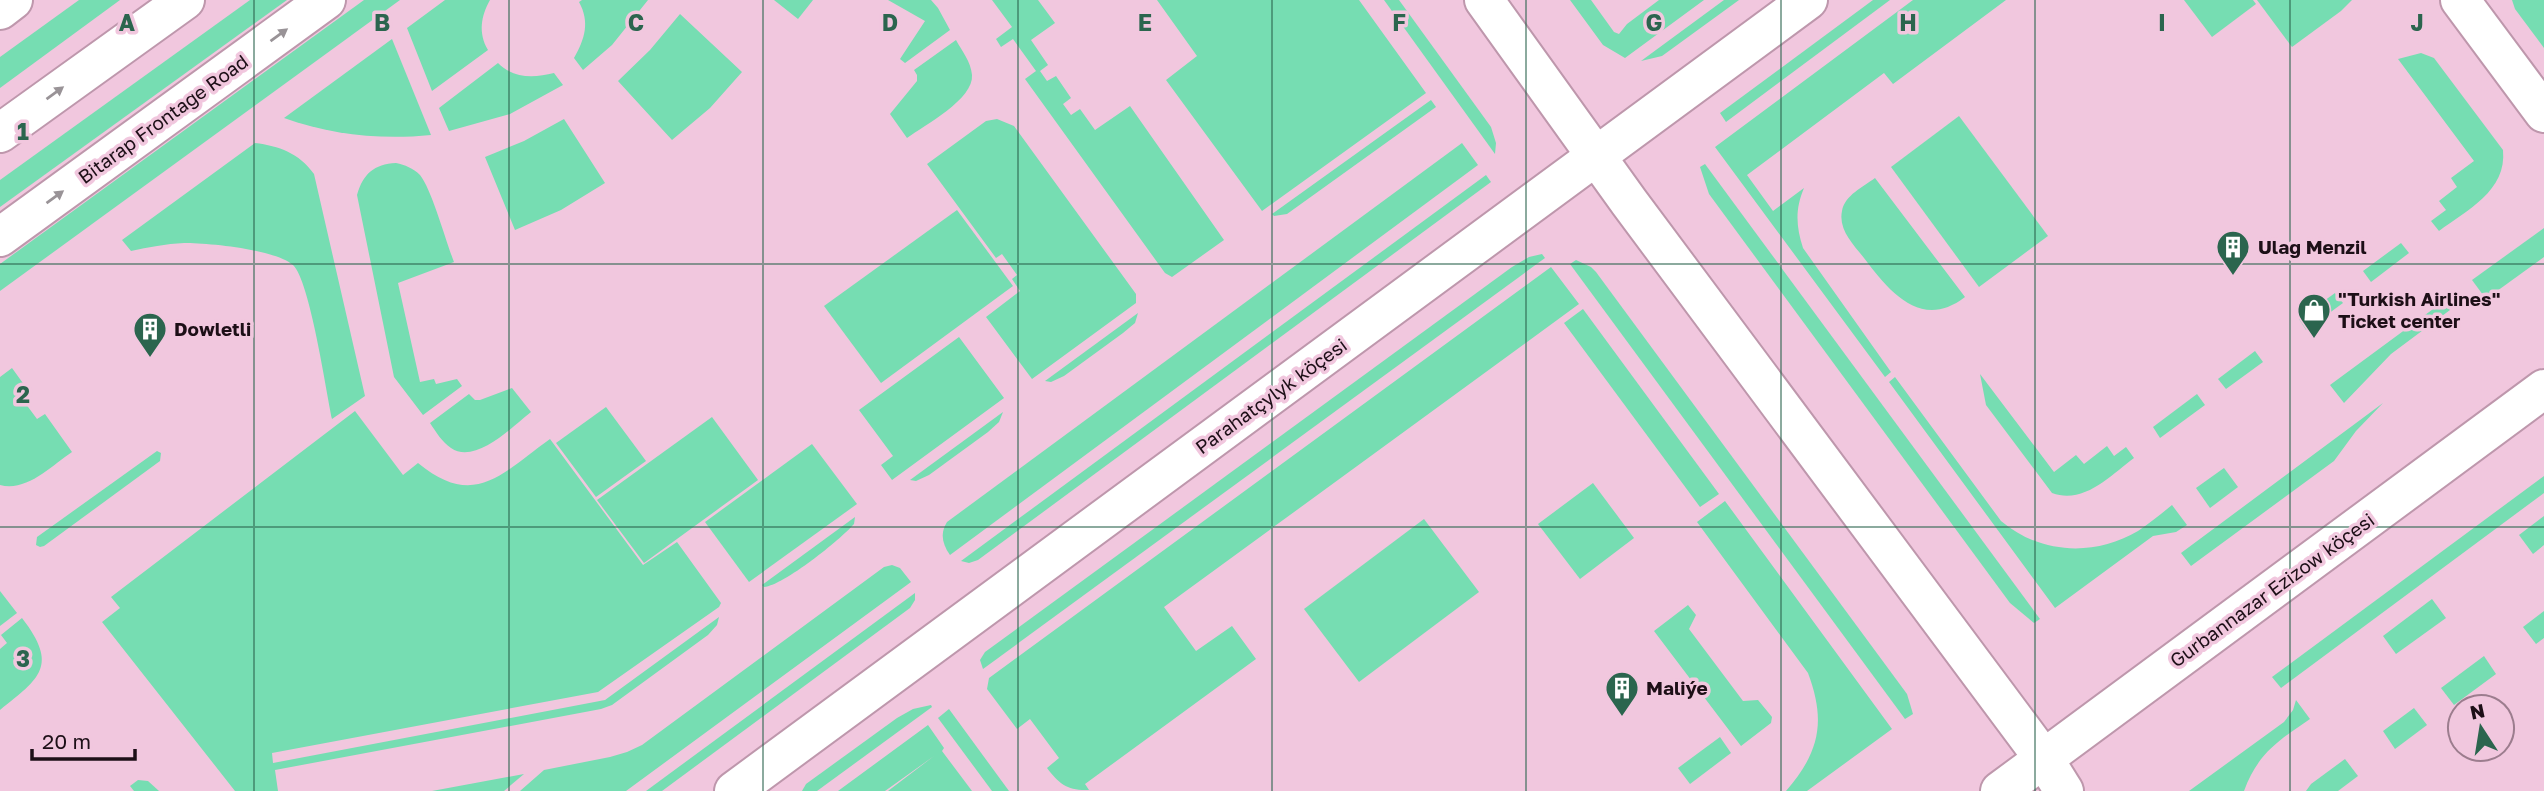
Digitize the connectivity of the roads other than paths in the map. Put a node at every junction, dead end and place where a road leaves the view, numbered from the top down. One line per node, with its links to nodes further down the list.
1 (13, 0): 7 (street)
2 (185, 0): 9 (street, one-way to 2)
3 (326, 0): 11 (street, Bitarap Frontage Road, one-way to 3)
4 (1484, 0): 10 (street)
5 (1808, 0): 10 (street, Parahatçylyk köçesi)
6 (2460, 0): 8 (street)
7 (0, 10)
8 (2544, 113)
9 (0, 133)
10 (1596, 157): 13 (street); 14 (street, Parahatçylyk köçesi)
11 (0, 237)
12 (2544, 389): 13 (street, Gurbannazar Ezizow köçesi)
13 (2044, 759): 15 (street, Gurbannazar Ezizow köçesi); 16 (street)
14 (734, 791)
15 (2000, 791)
16 (2064, 791)

